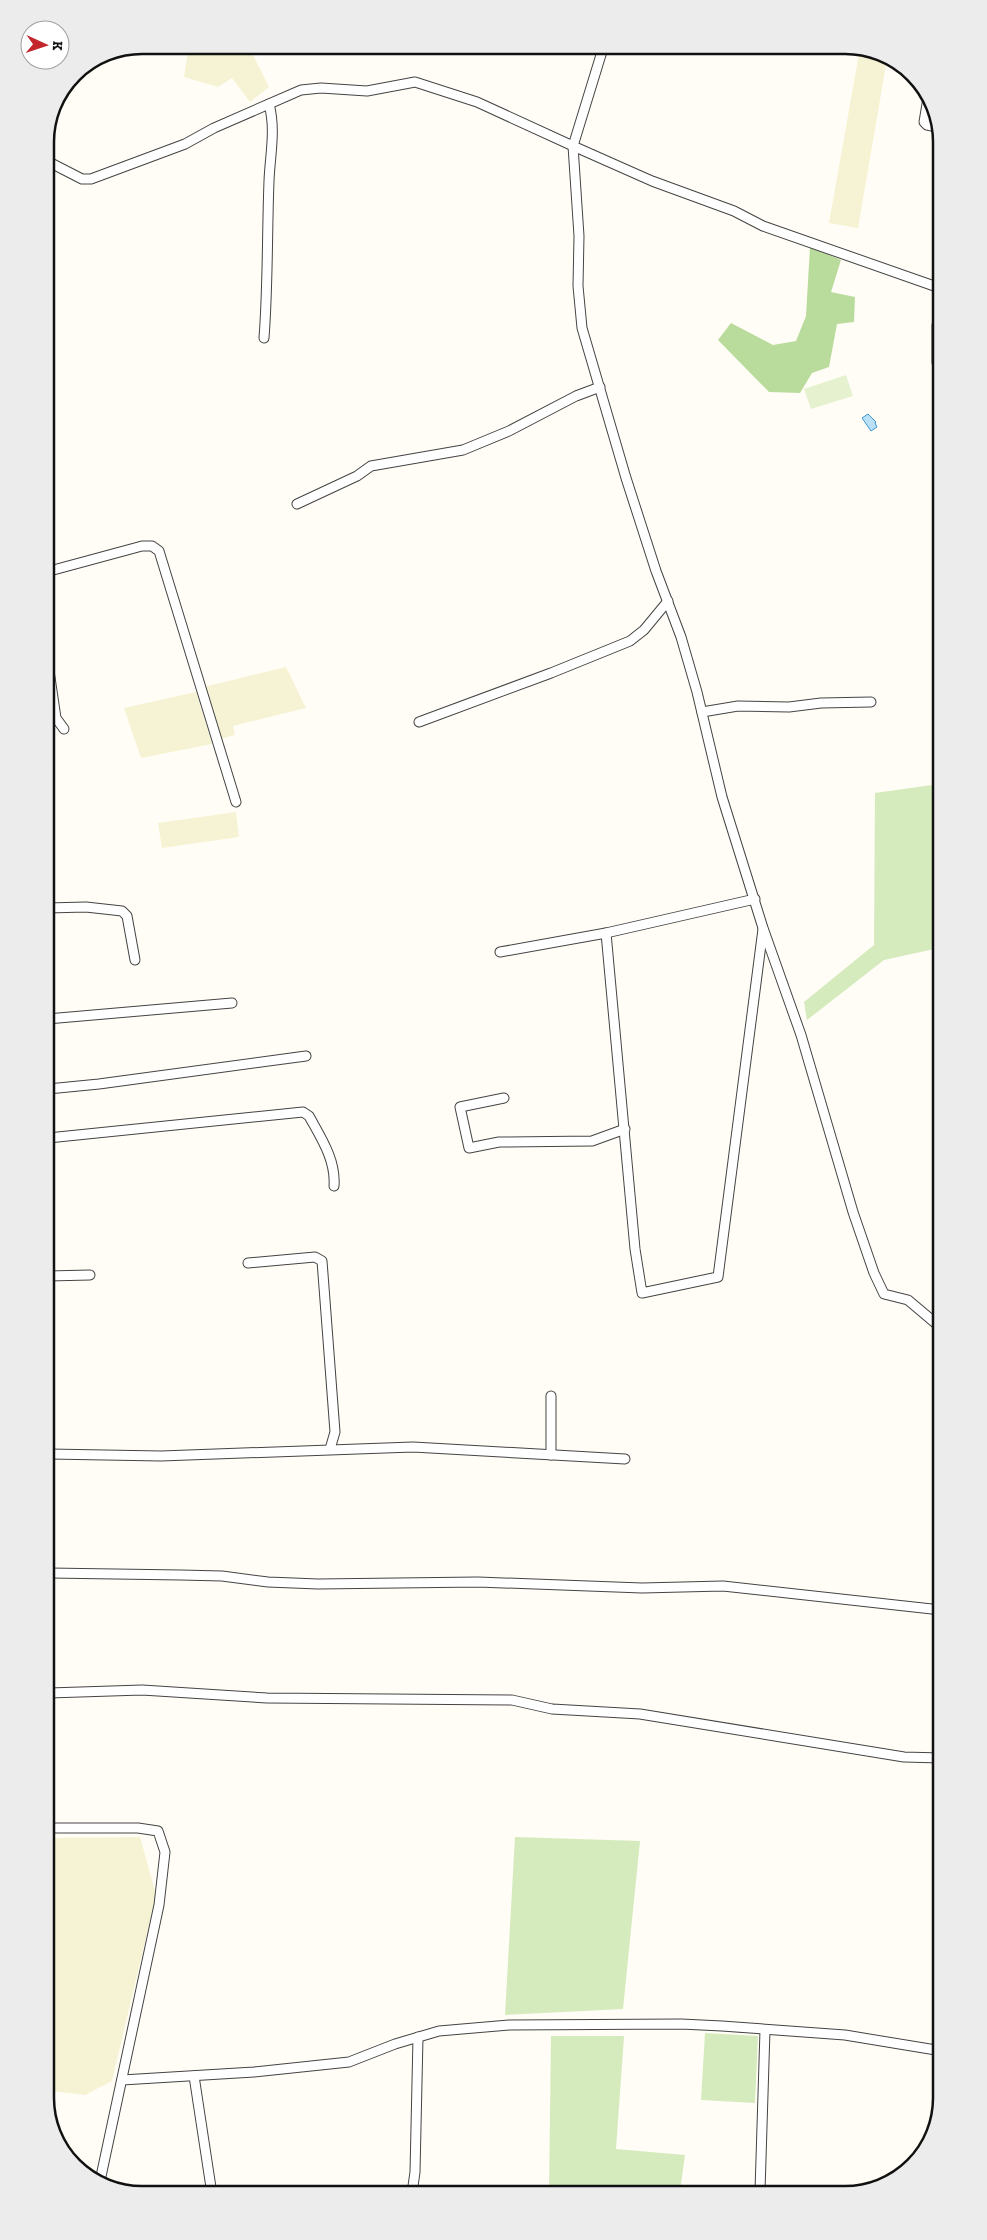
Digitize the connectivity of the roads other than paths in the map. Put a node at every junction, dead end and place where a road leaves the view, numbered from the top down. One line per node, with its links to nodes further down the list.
1 (601, 54): 5 (street)
2 (269, 104): 5 (street); 6 (street); 8 (street)
3 (926, 108): 4 (street)
4 (931, 126)
5 (572, 146): 7 (street); 9 (street)
6 (54, 165)
7 (933, 286)
8 (264, 338)
9 (600, 387): 10 (street); 12 (street)
10 (297, 504)
11 (54, 570): 18 (street)
12 (668, 601): 15 (street); 16 (street)
13 (871, 702): 15 (street)
14 (54, 706): 17 (street)
15 (702, 712): 19 (street)
16 (419, 722)
17 (64, 729)
18 (236, 802)
19 (755, 899): 21 (street); 22 (street)
20 (54, 908): 24 (street)
21 (763, 928): 30 (street); 36 (street)
22 (606, 932): 23 (street); 30 (street)
23 (500, 952)
24 (135, 960)
25 (232, 1003): 26 (street)
26 (54, 1017)
27 (306, 1056): 28 (street)
28 (54, 1088)
29 (504, 1098): 30 (street)
30 (625, 1129)
31 (54, 1137): 32 (street)
32 (334, 1186)
33 (248, 1263): 38 (street)
34 (90, 1275): 35 (street)
35 (54, 1276)
36 (933, 1321)
37 (551, 1396): 40 (street)
38 (330, 1449): 39 (street); 40 (street)
39 (54, 1454)
40 (551, 1455): 41 (street)
41 (625, 1459)
42 (54, 1573): 43 (street)
43 (933, 1609)
44 (54, 1692): 45 (street)
45 (933, 1758)
46 (54, 1828): 51 (street)
47 (765, 2030): 48 (street); 49 (street); 55 (street)
48 (418, 2037): 50 (street); 54 (street)
49 (933, 2050)
50 (194, 2076): 51 (street); 53 (street)
51 (122, 2080): 52 (street)
52 (101, 2176)
53 (211, 2186)
54 (413, 2186)
55 (760, 2186)

